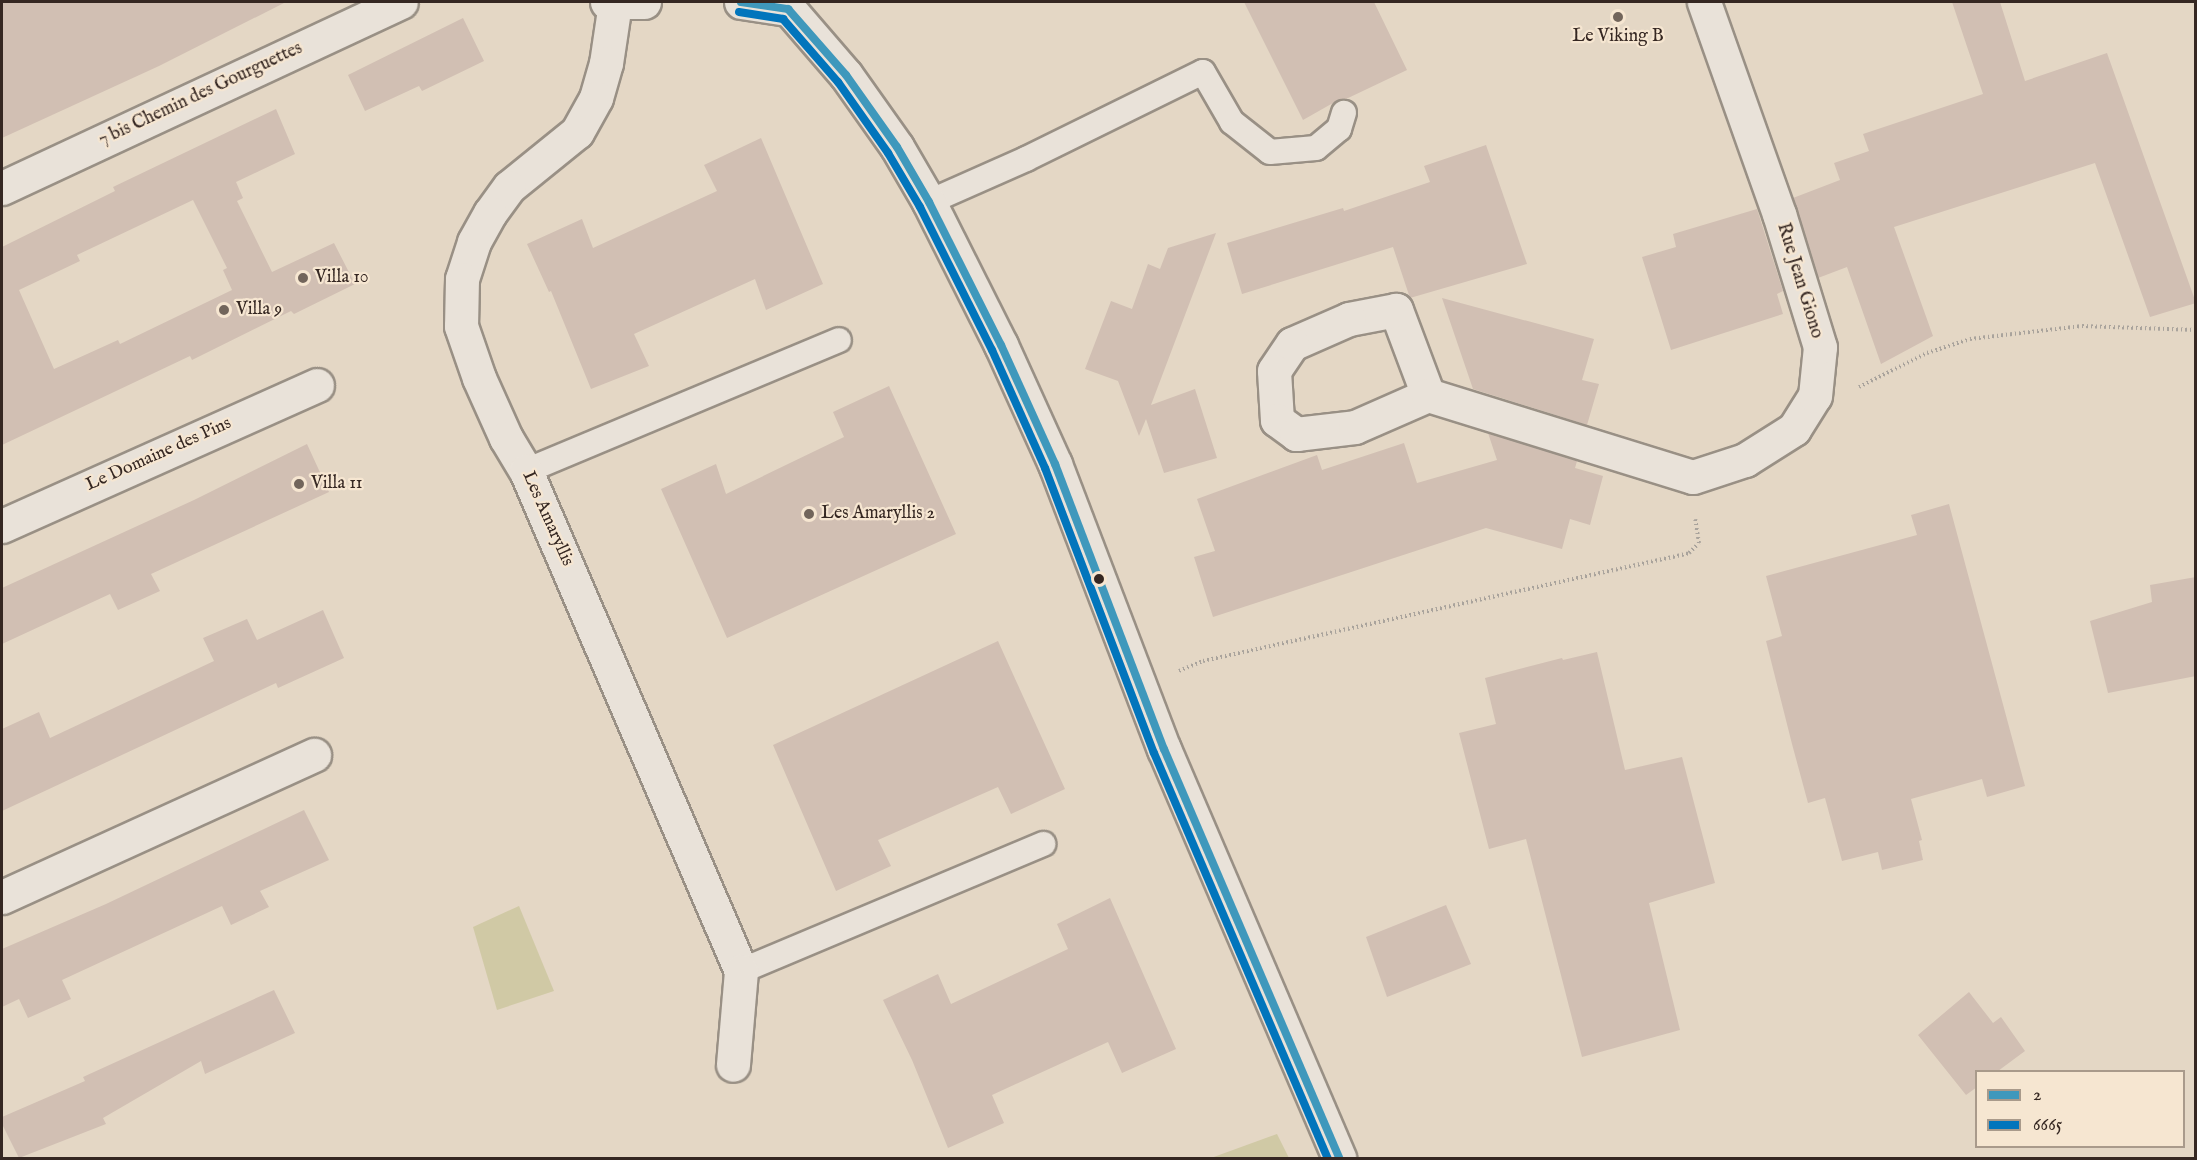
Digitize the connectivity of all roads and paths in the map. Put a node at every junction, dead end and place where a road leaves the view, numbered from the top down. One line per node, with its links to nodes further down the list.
1 (401, 2): 7 (street, 7 bis Chemin des Gourguettes)
2 (622, 2): 14 (street, Les Amaryllis)
3 (741, 2): 5 (street)
4 (1704, 2): 13 (street, Rue Jean Giono)
5 (785, 5): 8 (street)
6 (1344, 113): 8 (lane)
7 (2, 188)
8 (929, 202): 17 (street)
9 (2196, 330): 13 (path)
10 (839, 340): 14 (lane)
11 (317, 385): 15 (street, Le Domaine des Pins)
12 (1428, 395): 12 (street); 13 (street, Rue Jean Giono)
13 (1815, 396)
14 (526, 471): 21 (street, Les Amaryllis)
15 (2, 526)
16 (1699, 543): 17 (path)
17 (1140, 688): 23 (street)
18 (314, 755): 20 (street)
19 (1043, 844): 21 (lane)
20 (2, 897)
21 (741, 971): 22 (street, Les Amaryllis)
22 (733, 1065)
23 (1339, 1158)

